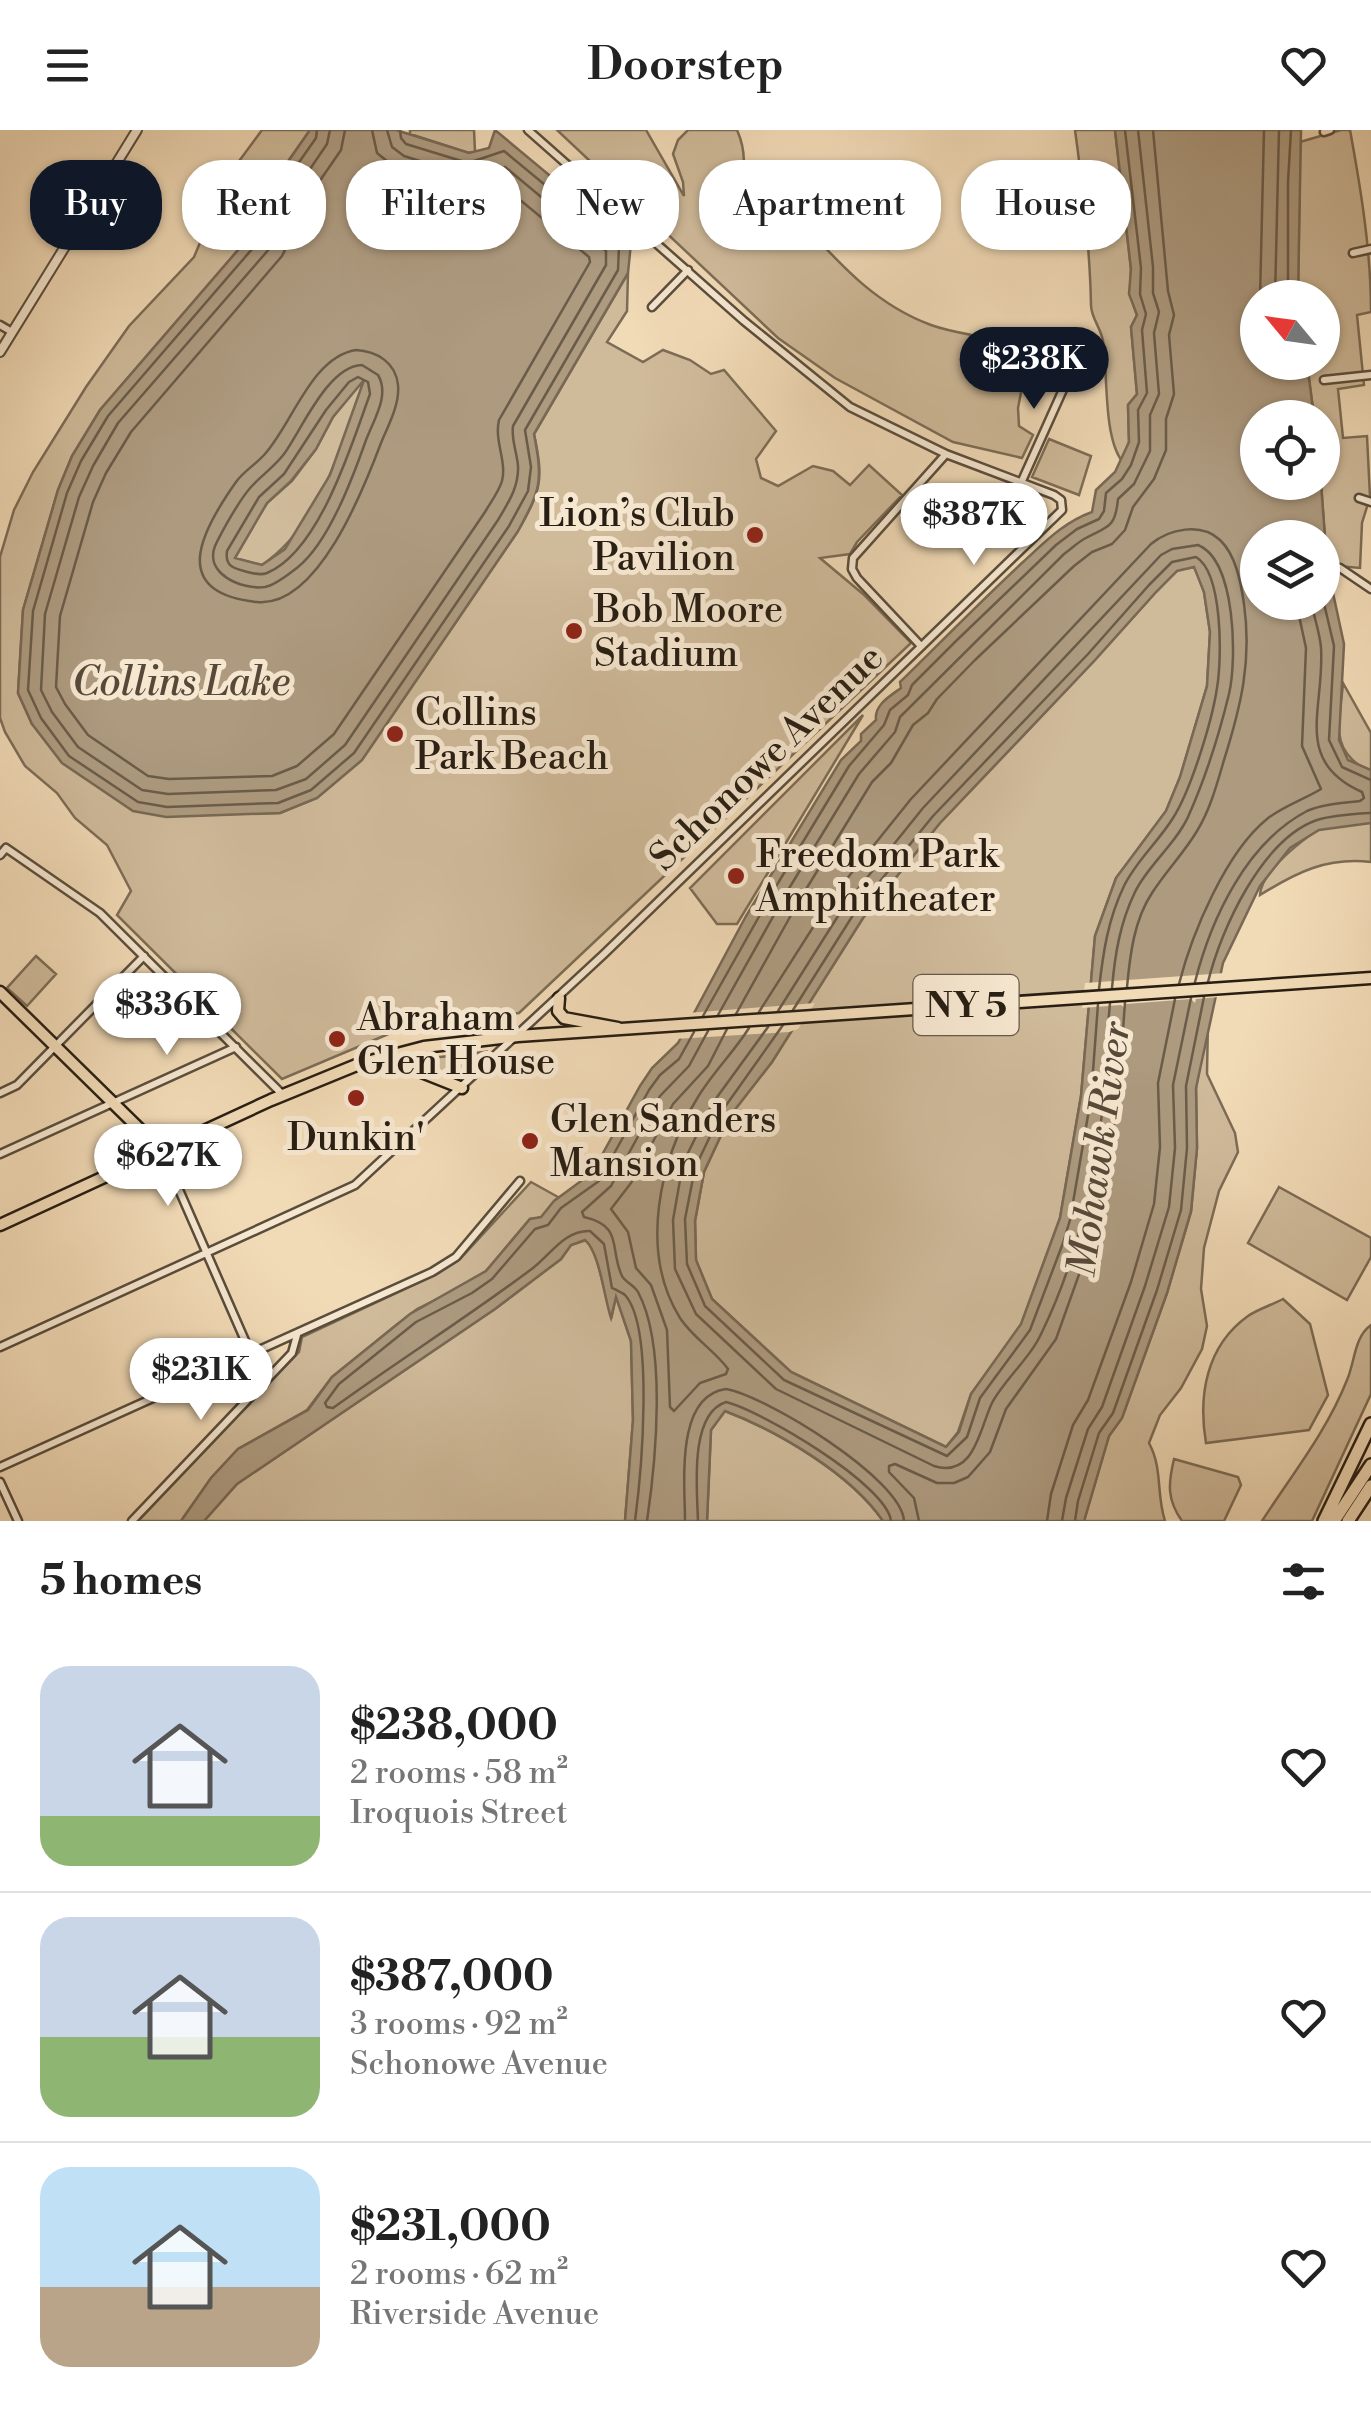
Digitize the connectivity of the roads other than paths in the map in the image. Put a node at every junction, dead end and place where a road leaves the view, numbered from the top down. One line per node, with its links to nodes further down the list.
1 (137, 130): 8 (street)
2 (528, 130): 5 (street)
3 (1371, 250): 4 (street)
4 (1353, 253)
5 (688, 270): 6 (street); 13 (street)
6 (652, 307)
7 (0, 325): 8 (street)
8 (12, 332): 9 (street)
9 (0, 352)
10 (1080, 366): 14 (street)
11 (1371, 375): 12 (street)
12 (1340, 378)
13 (946, 454): 14 (street); 19 (street)
14 (1020, 483): 19 (street, Schonowe Avenue)
15 (1359, 498): 16 (street)
16 (1371, 502)
17 (1340, 568): 18 (street)
18 (1371, 589)
19 (920, 646): 24 (street, Schonowe Avenue)
20 (0, 855): 21 (street)
21 (144, 956): 27 (street); 28 (street)
22 (1371, 978): 25 (main road, NY 5)
23 (0, 992): 27 (main road)
24 (558, 998): 25 (main road); 26 (street, Schonowe Avenue)
25 (624, 1030): 26 (main road, NY 5)
26 (518, 1036): 29 (main road, NY 5); 30 (street, Schonowe Avenue)
27 (56, 1046): 31 (street); 33 (main road)
28 (236, 1047): 32 (street); 33 (street)
29 (376, 1060): 30 (main road); 32 (main road, NY 5)
30 (462, 1088): 38 (street, Schonowe Avenue)
31 (0, 1093)
32 (283, 1095): 34 (main road, NY 5)
33 (113, 1102): 34 (main road); 35 (street)
34 (162, 1151): 37 (main road, NY 5); 38 (street)
35 (0, 1154)
36 (520, 1181): 39 (street)
37 (0, 1225)
38 (207, 1254): 40 (street, Schonowe Avenue); 41 (street)
39 (297, 1336): 41 (street); 42 (street)
40 (0, 1347)
41 (252, 1354): 42 (street); 45 (street)
42 (264, 1384): 49 (street)
43 (1371, 1424): 50 (highway)
44 (1371, 1465): 51 (highway)
45 (0, 1468)
46 (0, 1482): 48 (street)
47 (1371, 1486): 52 (highway)
48 (18, 1521)
49 (132, 1521)
50 (1324, 1521)
51 (1334, 1521)
52 (1348, 1521)

